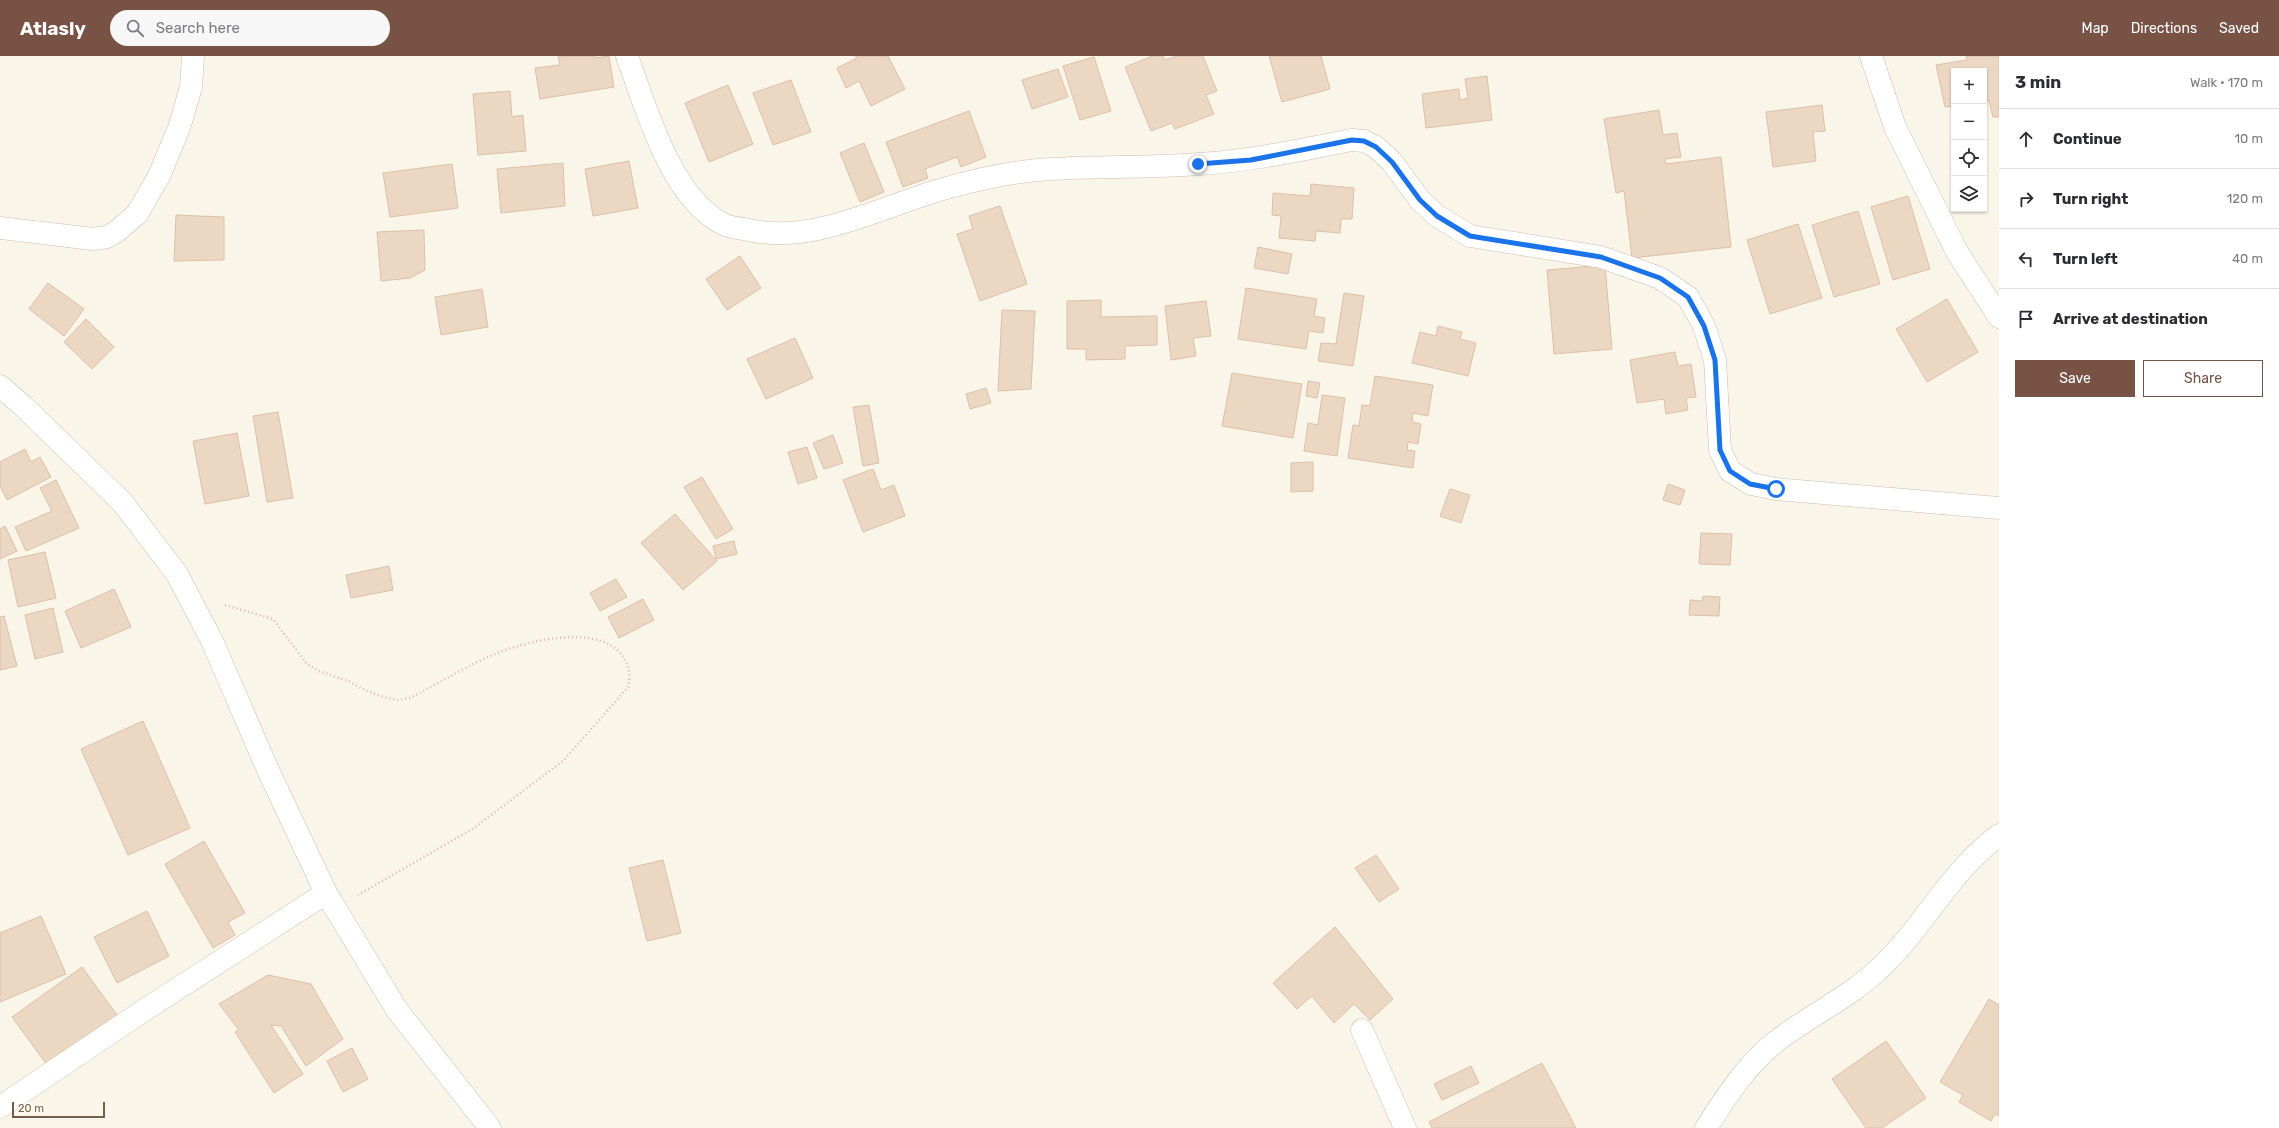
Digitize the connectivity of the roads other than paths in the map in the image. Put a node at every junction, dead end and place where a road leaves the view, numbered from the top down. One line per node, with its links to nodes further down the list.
1 (193, 56): 4 (street)
2 (628, 56): 7 (street)
3 (1871, 56): 5 (street)
4 (0, 228)
5 (1999, 317)
6 (0, 386): 9 (street)
7 (1999, 508)
8 (1999, 835): 14 (street)
9 (331, 901): 11 (street); 12 (street)
10 (1362, 1030): 13 (street)
11 (0, 1107)
12 (490, 1128)
13 (1405, 1128)
14 (1706, 1128)

